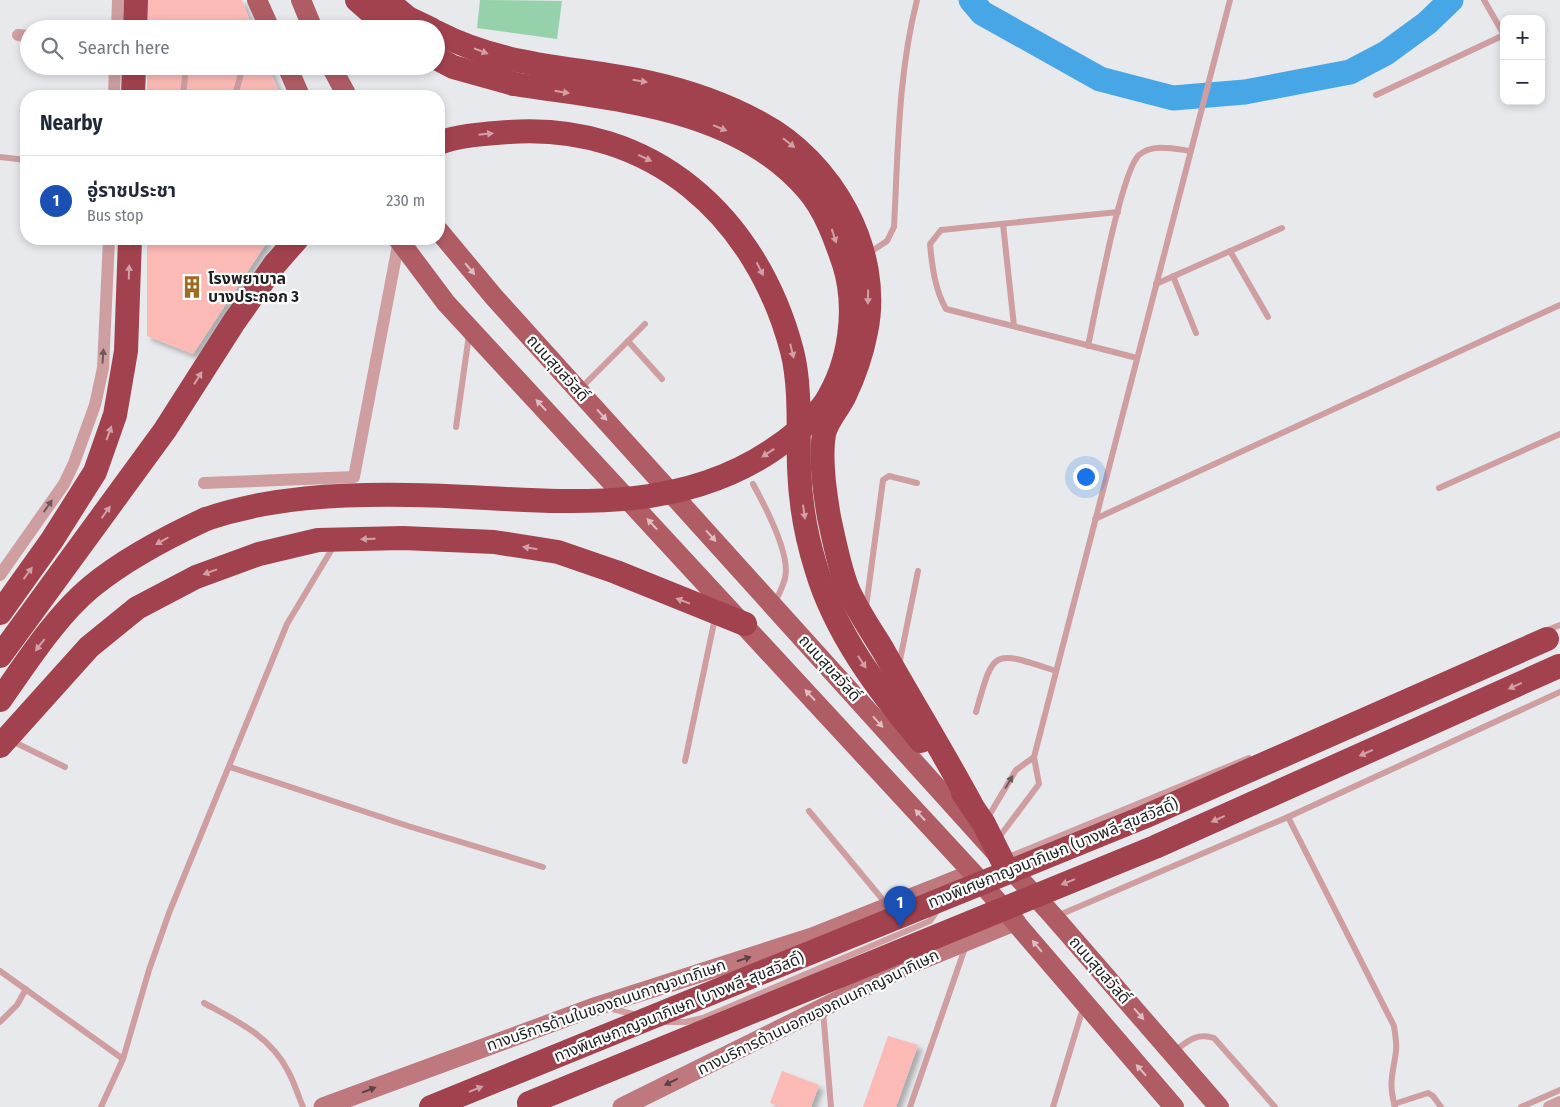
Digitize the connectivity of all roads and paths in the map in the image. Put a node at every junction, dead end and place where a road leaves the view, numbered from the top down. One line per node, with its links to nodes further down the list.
1 (118, 0): 10 (street)
2 (136, 0): 11 (highway)
3 (257, 0): 12 (main road)
4 (301, 0): 13 (main road)
5 (357, 0): 14 (highway)
6 (386, 0): 15 (highway)
7 (917, 0): 45 (lane)
8 (1230, 0): 32 (lane)
9 (1484, 0): 30 (lane)
10 (117, 20)
11 (135, 20)
12 (266, 20)
13 (310, 20)
14 (380, 20)
15 (412, 20)
16 (445, 37): 45 (highway, one-way to 45)
17 (445, 63): 81 (highway, one-way to 81, bridge)
18 (115, 75): 24 (street)
19 (134, 75): 25 (highway)
20 (185, 75): 26 (lane)
21 (240, 75): 27 (lane)
22 (291, 75): 28 (main road)
23 (336, 75): 29 (main road)
24 (114, 90)
25 (133, 90)
26 (184, 90)
27 (237, 90)
28 (297, 90)
29 (344, 90)
30 (1376, 95)
31 (445, 141): 90 (highway, one-way to 90)
32 (1191, 150): 35 (lane); 47 (lane)
33 (0, 157): 34 (lane)
34 (20, 159)
35 (1118, 212): 36 (lane); 55 (lane)
36 (1003, 224): 51 (lane); 51 (lane)
37 (1282, 228): 44 (lane)
38 (445, 238): 58 (main road, ถนนสุขสวัสดิ์, one-way to 58)
39 (109, 245): 68 (street, one-way to 39)
40 (130, 245): 70 (highway, one-way to 40)
41 (292, 245): 76 (highway, one-way to 41)
42 (397, 245): 61 (street)
43 (402, 245): 52 (main road, ถนนสุขสวัสดิ์)
44 (1230, 251): 46 (lane); 49 (lane)
45 (863, 257): 72 (highway, one-way to 72)
46 (1173, 276): 47 (lane); 53 (lane)
47 (1156, 284): 56 (lane)
48 (1560, 305): 65 (lane)
49 (1268, 317)
50 (645, 324): 54 (lane)
51 (1014, 326): 55 (lane)
52 (470, 328): 59 (lane); 73 (main road, ถนนสุขสวัสดิ์, one-way to 52)
53 (1196, 333)
54 (628, 341): 57 (lane); 58 (lane)
55 (1088, 346): 56 (lane)
56 (1137, 358): 65 (lane)
57 (662, 379)
58 (579, 390): 69 (main road, ถนนสุขสวัสดิ์, one-way to 69)
59 (456, 427)
60 (1560, 434): 64 (lane)
61 (204, 483)
62 (917, 483): 72 (lane)
63 (753, 484): 69 (lane)
64 (1438, 488)
65 (1095, 518): 78 (lane)
66 (338, 540): 71 (highway, one-way to 66); 84 (highway, one-way to 84); 89 (lane)
67 (918, 571): 79 (lane)
68 (0, 575)
69 (774, 605): 93 (main road, ถนนสุขสวัสดิ์, one-way to 93)
70 (0, 613)
71 (716, 613): 73 (highway); 87 (lane)
72 (864, 617): 79 (highway)
73 (745, 624): 95 (main road, ถนนสุขสวัสดิ์, one-way to 73)
74 (1560, 625): 82 (lane)
75 (1560, 633): 116 (highway, ทางพิเศษกาญจนาภิเษก (บางพลี-สุขสวัสดิ์), one-way to 75, bridge)
76 (0, 656)
77 (1560, 666): 117 (highway, ทางพิเศษกาญจนาภิเษก (บางพลี-สุขสวัสดิ์), one-way to 117, bridge)
78 (1056, 671): 83 (lane); 86 (lane)
79 (897, 676): 90 (highway)
80 (1560, 692): 92 (lane)
81 (0, 700)
82 (1384, 702)
83 (976, 712)
84 (3, 742): 88 (lane)
85 (1256, 755): 93 (lane)
86 (1034, 757): 93 (lane, one-way to 86); 93 (lane)
87 (684, 761)
88 (65, 767)
89 (230, 767): 94 (lane); 109 (lane)
90 (972, 804): 93 (highway)
91 (809, 811): 97 (lane)
92 (1288, 817): 98 (lane); 112 (lane)
93 (993, 843): 95 (main road); 98 (main road, ถนนสุขสวัสดิ์)
94 (543, 867)
95 (973, 873): 96 (main road, ทางบริการด้านในของถนนกาญจนาภิเษก); 99 (main road, ถนนสุขสวัสดิ์)
96 (938, 886): 97 (main road, ทางบริการด้านในของถนนกาญจนาภิเษก); 105 (lane)
97 (888, 906): 105 (main road, ทางบริการด้านในของถนนกาญจนาภิเษก, one-way to 97)
98 (1054, 917): 108 (main road, ถนนสุขสวัสดิ์, one-way to 108)
99 (1016, 922): 100 (main road, ทางบริการด้านนอกของถนนกาญจนาภิเษก); 104 (main road, ถนนสุขสวัสดิ์, one-way to 99)
100 (968, 941): 106 (main road, ทางบริการด้านนอกของถนนกาญจนาภิเษก); 120 (lane)
101 (0, 971): 102 (lane)
102 (26, 988): 107 (lane); 109 (lane)
103 (204, 1003): 114 (lane)
104 (1084, 1004): 121 (lane); 122 (main road, ถนนสุขสวัสดิ์, one-way to 104)
105 (597, 1006): 115 (main road, ทางบริการด้านในของถนนกาญจนาภิเษก, one-way to 105)
106 (822, 1008): 118 (main road, ทางบริการด้านนอกของถนนกาญจนาภิเษก, one-way to 118); 119 (lane)
107 (0, 1022)
108 (1172, 1052): 123 (main road, ถนนสุขสวัสดิ์); 124 (lane)
109 (123, 1059): 113 (lane)
110 (1560, 1090): 126 (lane)
111 (1560, 1102): 127 (street)
112 (1394, 1106): 125 (lane)
113 (101, 1107)
114 (303, 1107)
115 (323, 1107)
116 (431, 1107)
117 (519, 1107)
118 (622, 1107)
119 (831, 1107)
120 (910, 1107)
121 (1053, 1107)
122 (1174, 1107)
123 (1219, 1107)
124 (1274, 1107)
125 (1440, 1107)
126 (1521, 1107)
127 (1549, 1107)

